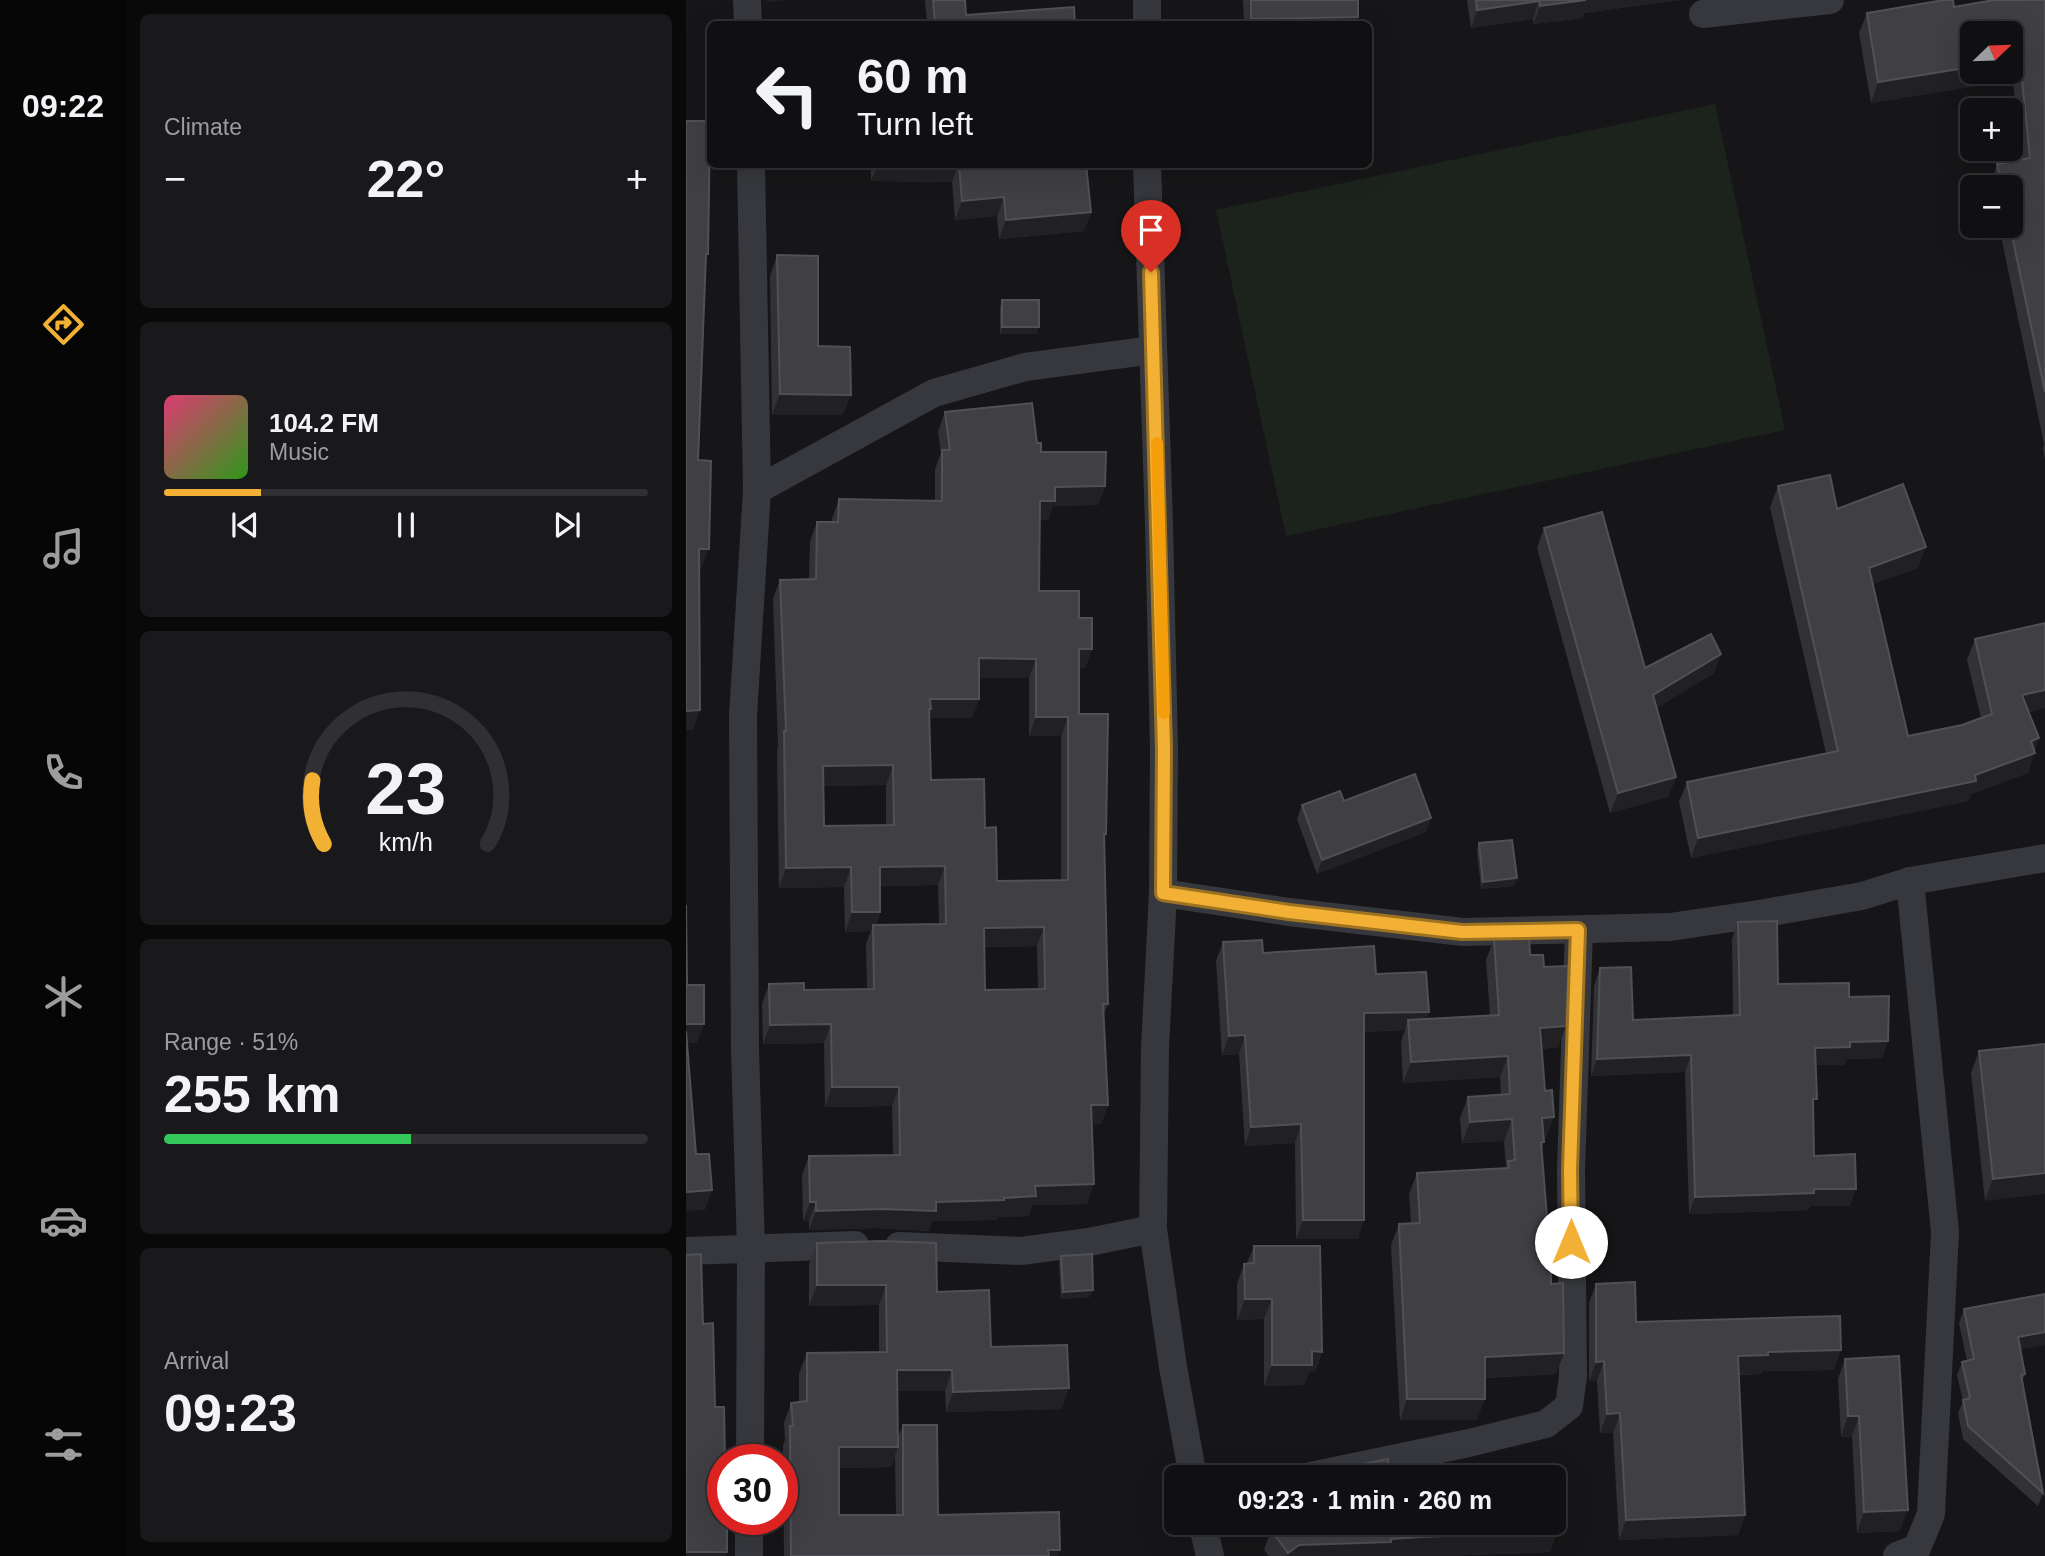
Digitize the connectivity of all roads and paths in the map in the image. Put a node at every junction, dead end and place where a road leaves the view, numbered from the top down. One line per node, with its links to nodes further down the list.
1 (747, 0): 5 (street)
2 (1147, 0): 6 (street)
3 (1830, 0): 4 (street)
4 (1703, 14)
5 (748, 21)
6 (1147, 21)
7 (751, 168): 10 (street)
8 (1147, 168): 9 (street)
9 (1153, 350): 10 (street); 13 (street)
10 (757, 491): 16 (street)
11 (2045, 858): 12 (street)
12 (1910, 881): 14 (street); 25 (street)
13 (1163, 893): 14 (street); 15 (street)
14 (1578, 930): 20 (street)
15 (1153, 1229): 16 (street); 19 (street)
16 (751, 1248): 17 (street); 18 (street)
17 (686, 1251)
18 (750, 1444)
19 (1191, 1465)
20 (1363, 1465)
21 (749, 1535): 23 (street)
22 (1205, 1535): 24 (street)
23 (749, 1556)
24 (1210, 1556)
25 (1898, 1556)

